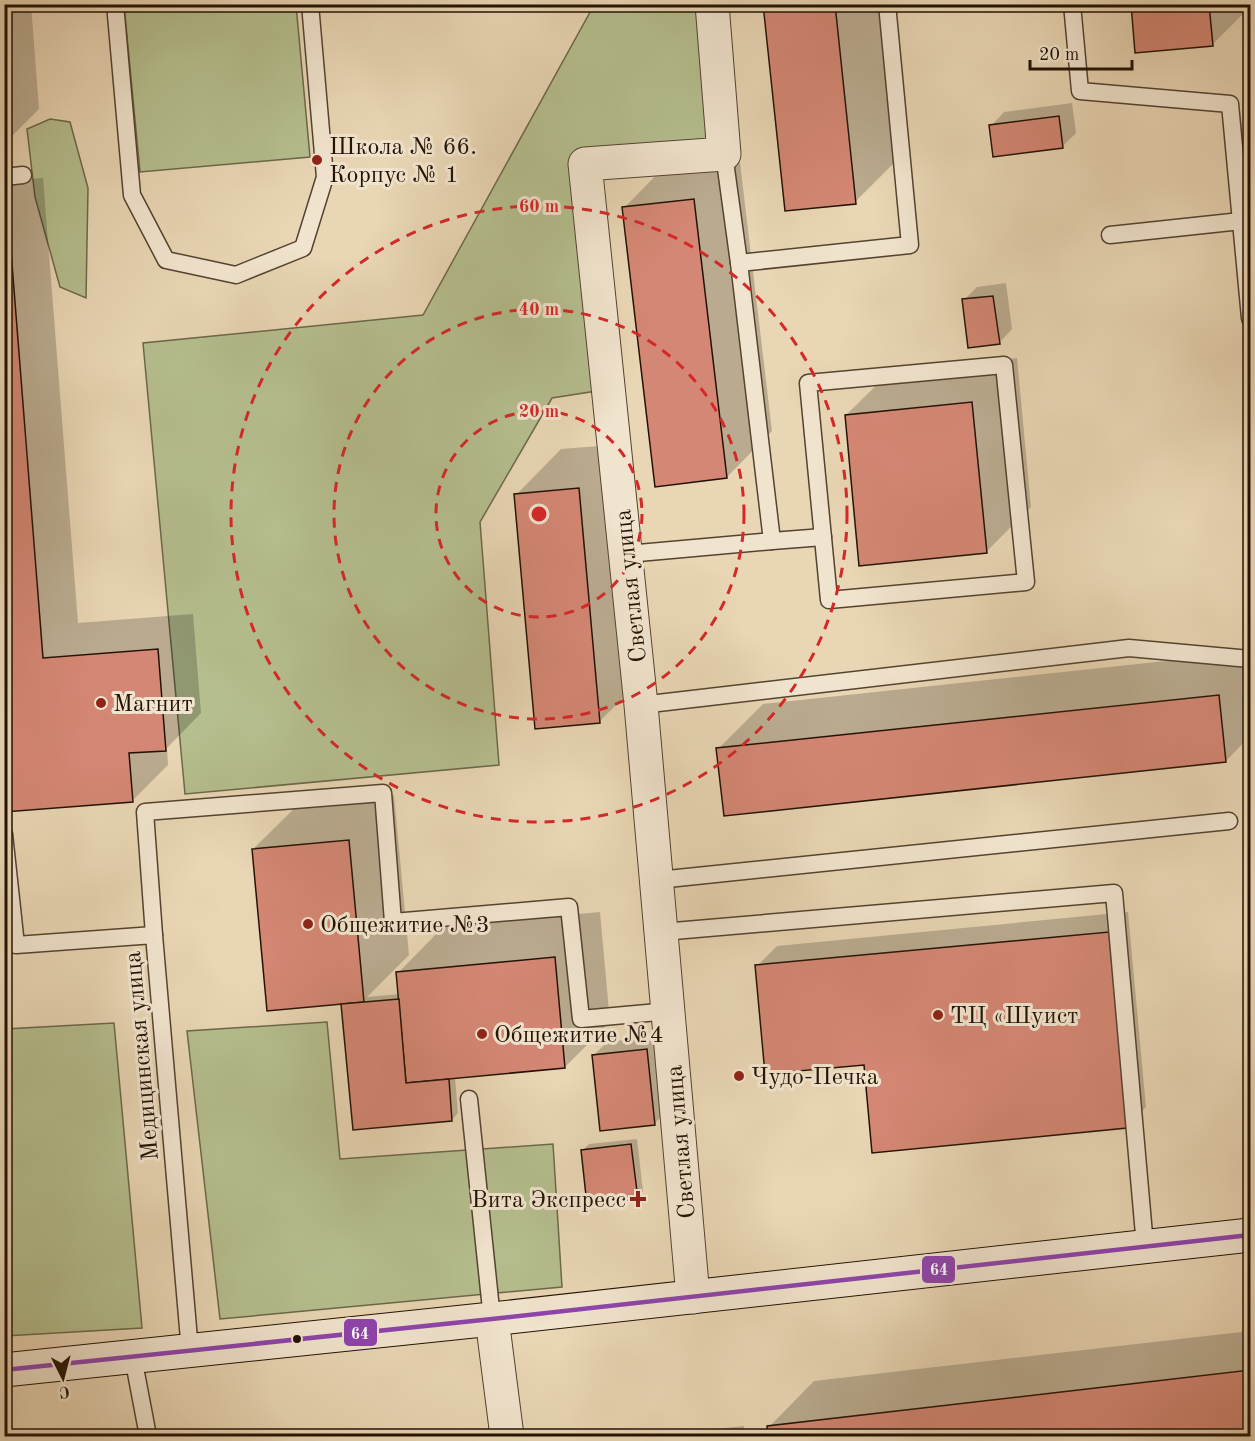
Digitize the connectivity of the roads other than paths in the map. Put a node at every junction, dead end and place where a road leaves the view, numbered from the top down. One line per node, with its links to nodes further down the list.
1 (115, 4): 2 (lane)
2 (310, 4)
3 (712, 4): 6 (street)
4 (887, 4): 11 (lane)
5 (1072, 4): 9 (lane)
6 (724, 154): 11 (lane); 15 (street, Светлая улица)
7 (23, 175): 8 (lane)
8 (4, 177)
9 (1241, 221): 10 (lane); 12 (lane)
10 (1110, 235)
11 (738, 263): 14 (lane)
12 (1251, 318)
13 (823, 537): 13 (lane); 14 (lane)
14 (772, 541): 15 (lane)
15 (627, 554): 17 (street, Светлая улица)
16 (1251, 659): 17 (lane)
17 (641, 705): 20 (street, Светлая улица)
18 (1228, 821): 20 (lane)
19 (4, 834): 23 (lane, Медицинская улица)
20 (658, 880): 21 (street, Светлая улица)
21 (662, 932): 24 (street, Светлая улица); 27 (lane)
22 (154, 935): 23 (lane, Медицинская улица); 24 (lane); 30 (lane, Медицинская улица)
23 (10, 945)
24 (669, 1011): 28 (street, Светлая улица)
25 (470, 1099): 29 (lane)
26 (1251, 1235): 27 (street)
27 (1145, 1246): 28 (street)
28 (693, 1297): 29 (street)
29 (492, 1320): 30 (street); 34 (street)
30 (190, 1351): 31 (street)
31 (133, 1357): 32 (street); 33 (lane)
32 (4, 1370)
33 (148, 1437)
34 (507, 1437)

